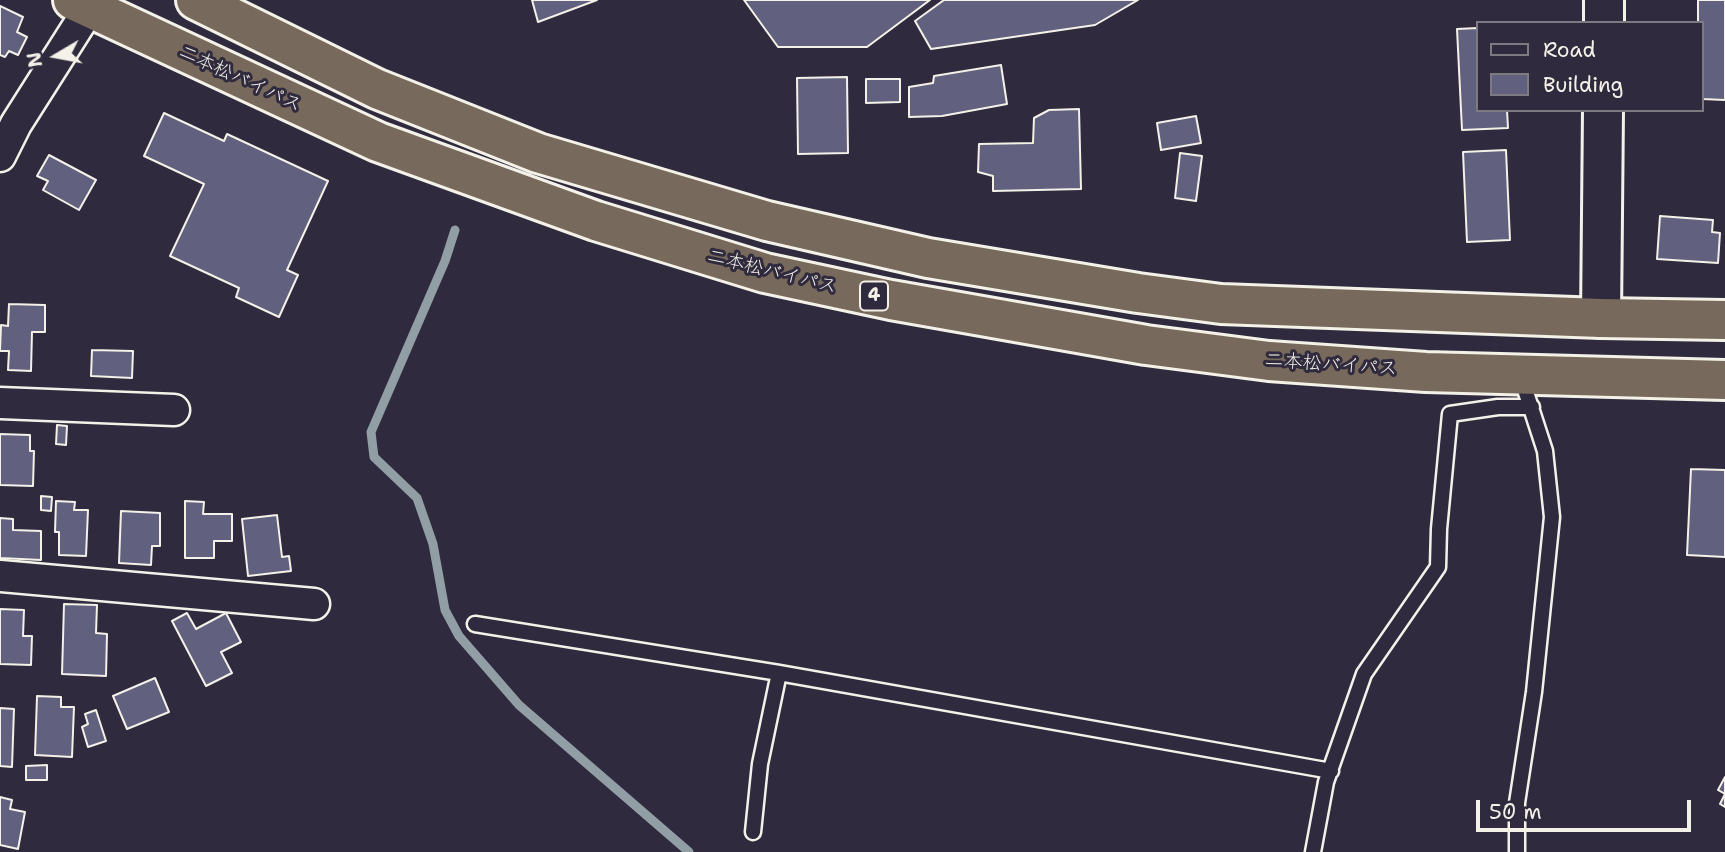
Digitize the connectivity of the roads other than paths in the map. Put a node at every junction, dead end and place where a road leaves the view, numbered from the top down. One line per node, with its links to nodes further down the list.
1 (196, 0): 7 (highway)
2 (1604, 0): 4 (street)
3 (86, 3): 6 (street); 10 (highway, 二本松バイパス / 4)
4 (1604, 21)
5 (1603, 112): 7 (street)
6 (0, 156)
7 (1601, 318): 8 (highway)
8 (1725, 320)
9 (1725, 380): 10 (highway, 二本松バイパス / 4)
10 (1526, 391): 17 (lane); 20 (lane)
11 (0, 403): 12 (street)
12 (174, 410)
13 (0, 576): 14 (street)
14 (314, 604)
15 (475, 624): 16 (lane)
16 (779, 673): 17 (lane); 18 (lane)
17 (1331, 771): 19 (lane)
18 (753, 832)
19 (1313, 852)
20 (1517, 852)

